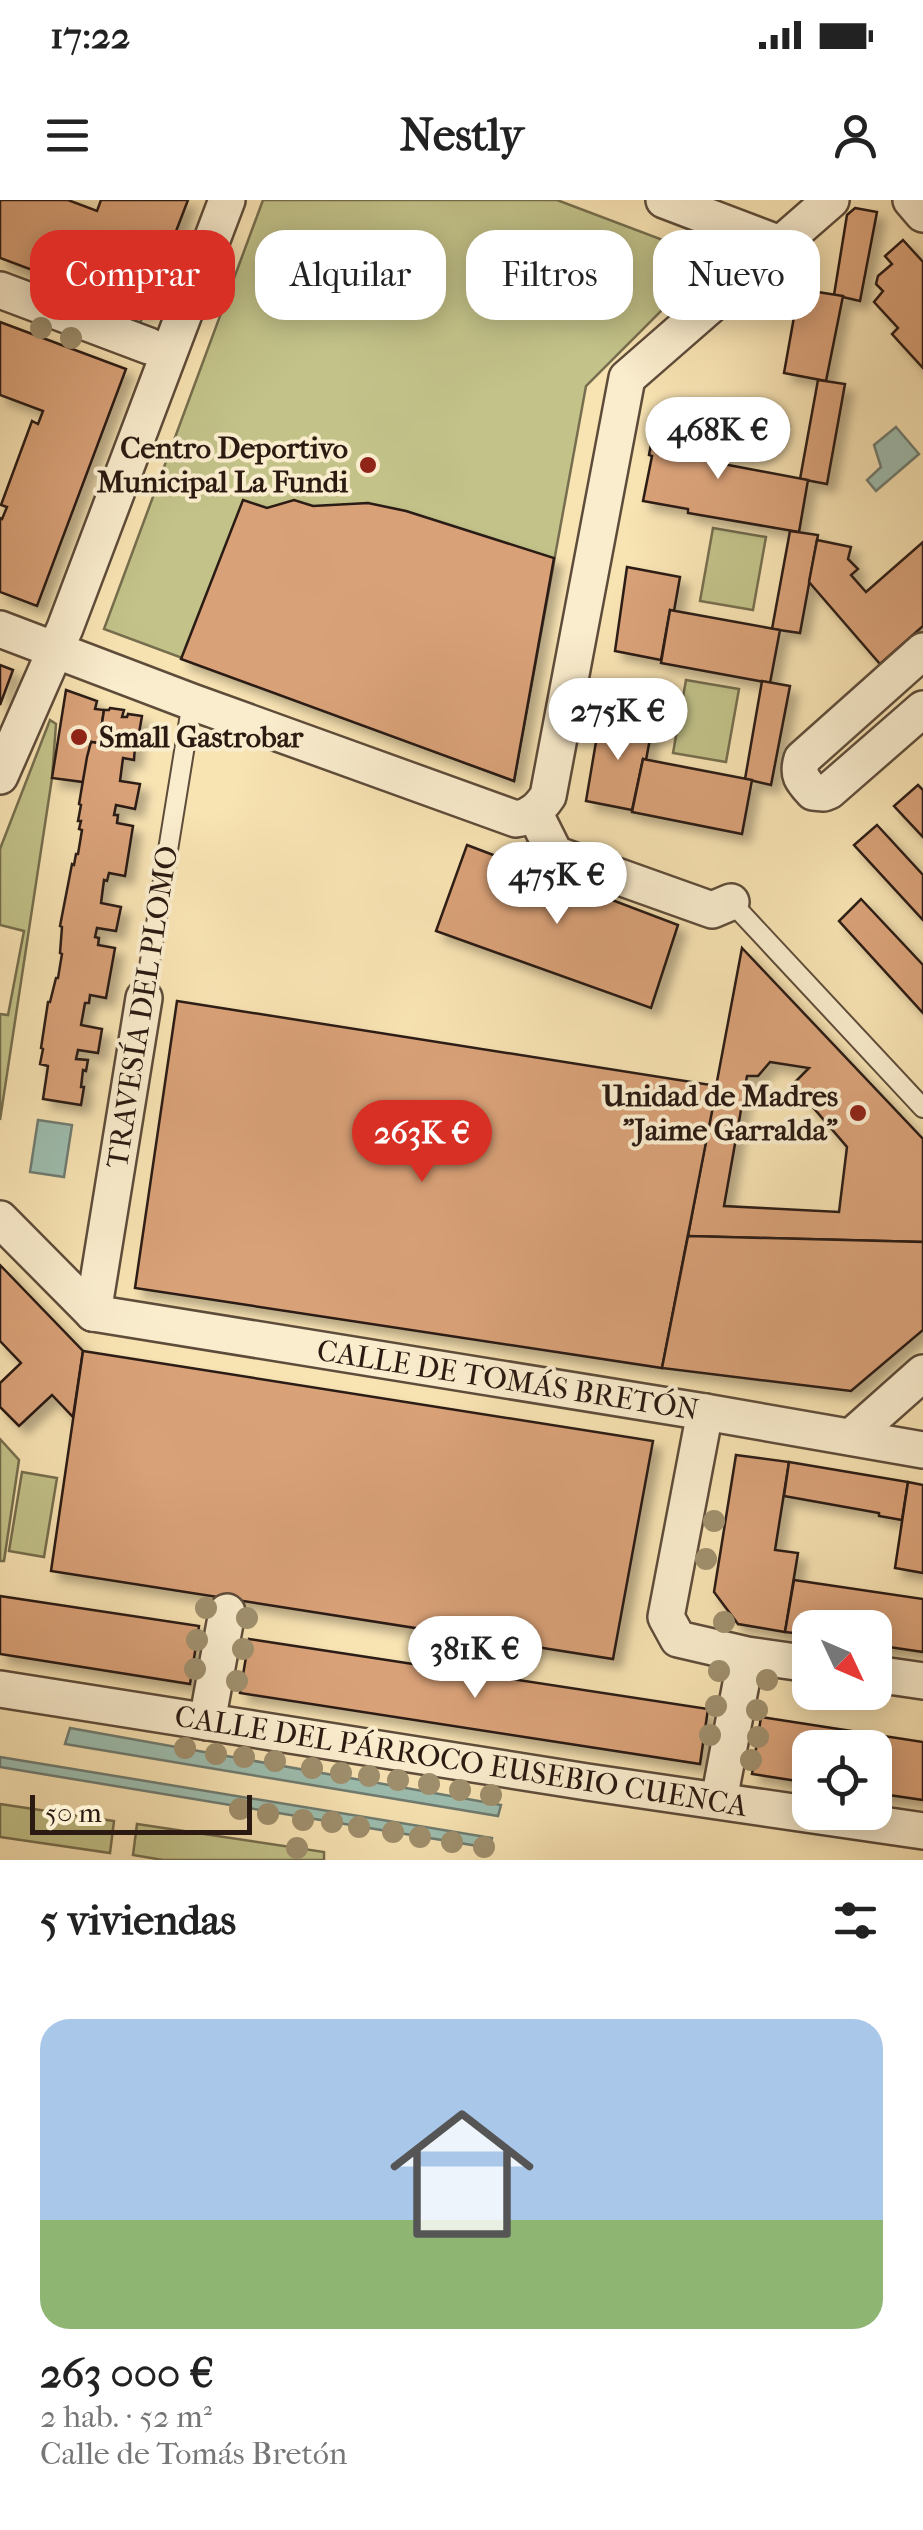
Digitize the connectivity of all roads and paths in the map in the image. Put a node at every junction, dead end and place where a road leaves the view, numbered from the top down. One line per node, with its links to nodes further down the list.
1 (227, 200): 12 (street)
2 (664, 200): 6 (street)
3 (831, 200): 7 (street)
4 (910, 200): 5 (street)
5 (923, 214)
6 (743, 230)
7 (796, 230)
8 (0, 290): 10 (street)
9 (693, 320): 17 (street)
10 (149, 346)
11 (0, 629): 12 (street)
12 (56, 650): 14 (street); 16 (street)
13 (923, 652): 15 (street)
14 (192, 702): 17 (street); 19 (lane, TRAVESÍA DEL PLOMO)
15 (923, 709)
16 (0, 776)
17 (534, 812): 18 (street)
18 (730, 902): 20 (lane)
19 (144, 998): 22 (street, TRAVESÍA DEL PLOMO)
20 (923, 1108)
21 (0, 1219): 22 (street)
22 (93, 1312): 24 (street, CALLE DE TOMÁS BRETÓN)
23 (923, 1373): 25 (street)
24 (705, 1412): 25 (street, CALLE DE TOMÁS BRETÓN); 28 (street)
25 (851, 1438): 26 (street, CALLE DE TOMÁS BRETÓN)
26 (923, 1450)
27 (227, 1612): 33 (street)
28 (792, 1661)
29 (743, 1673): 34 (street)
30 (892, 1676): 31 (street)
31 (923, 1681)
32 (0, 1689): 33 (street, CALLE DEL PÁRROCO EUSEBIO CUENCA)
33 (207, 1722): 34 (street, CALLE DEL PÁRROCO EUSEBIO CUENCA)
34 (719, 1800): 35 (street, CALLE DEL PÁRROCO EUSEBIO CUENCA)
35 (923, 1832)

